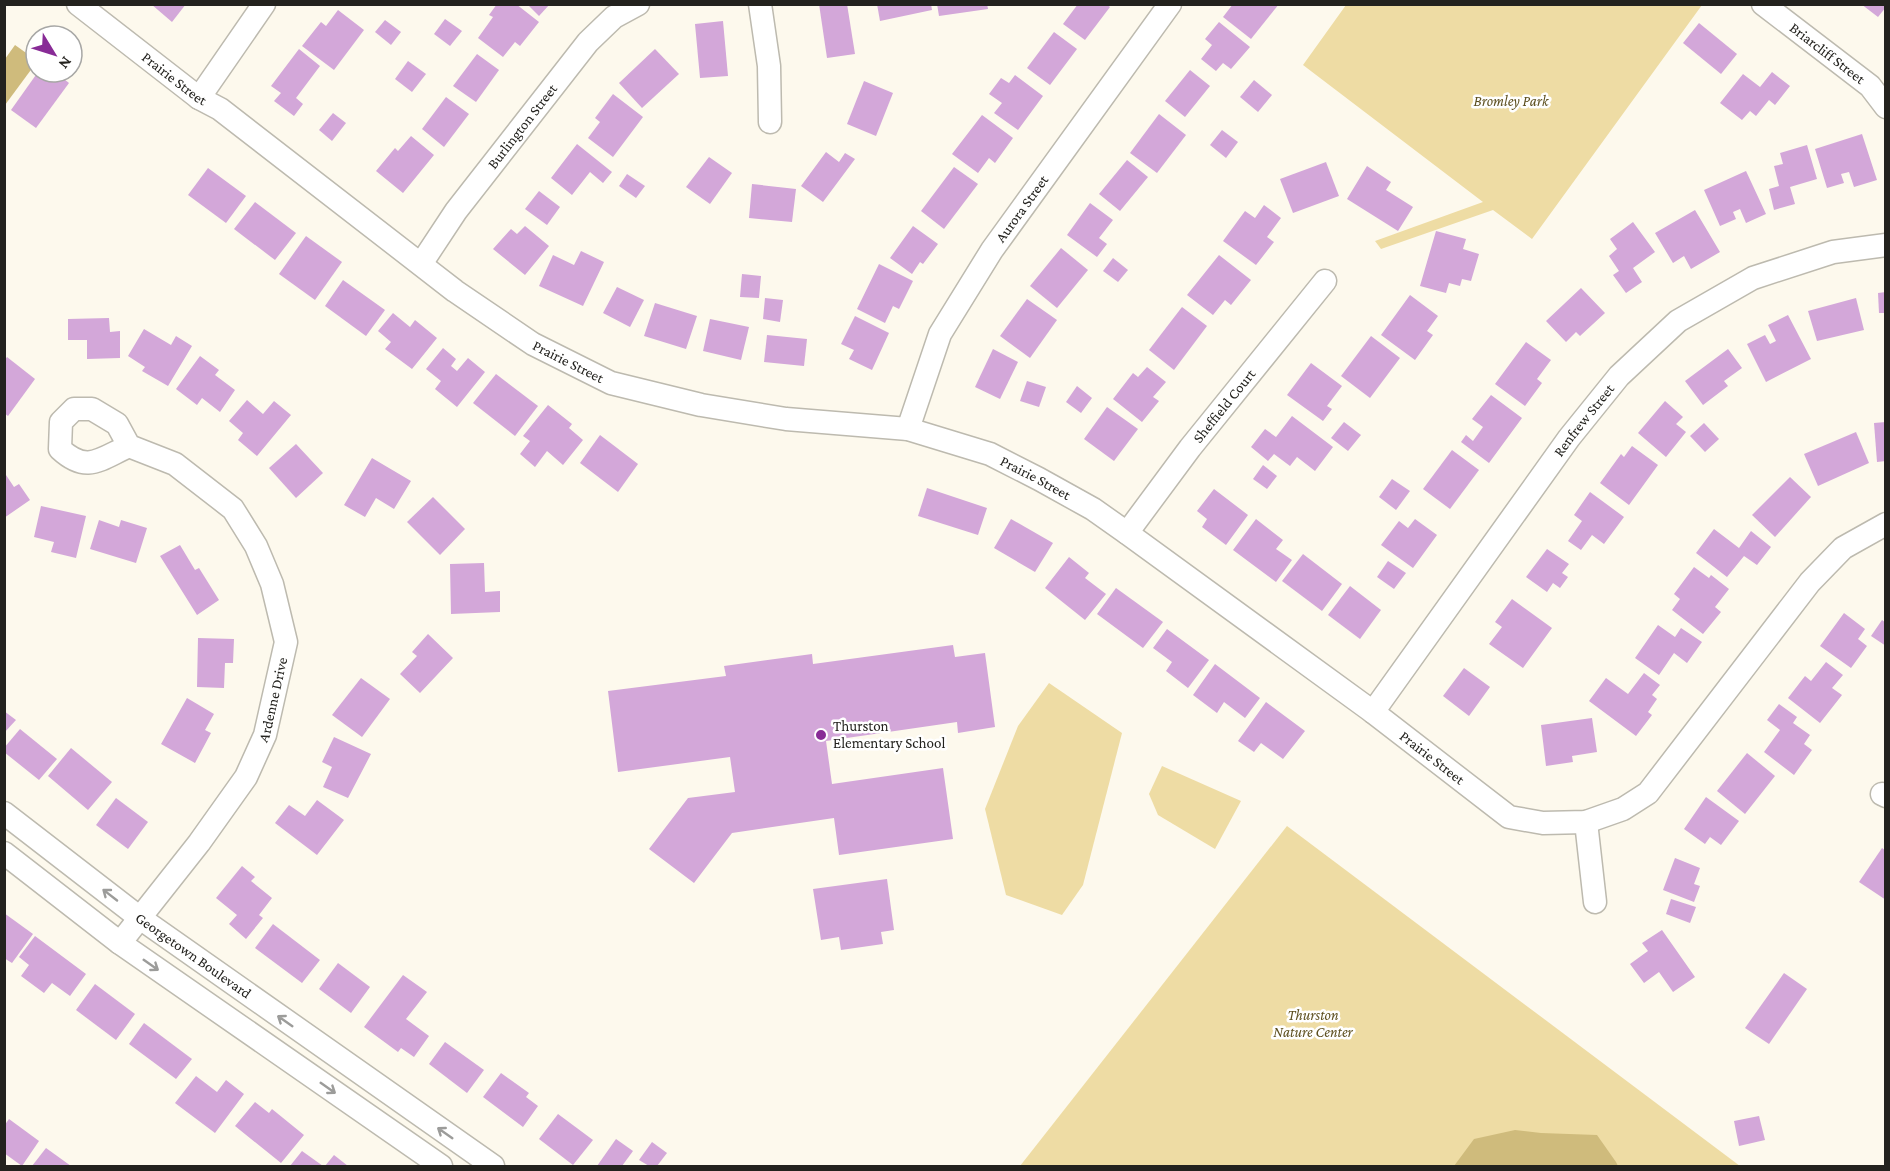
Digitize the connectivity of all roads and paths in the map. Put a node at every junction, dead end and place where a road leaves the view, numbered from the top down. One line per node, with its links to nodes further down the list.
1 (78, 4): 7 (street, Prairie Street)
2 (264, 4): 7 (street)
3 (638, 4): 11 (street, Burlington Street)
4 (760, 4): 9 (street)
5 (1170, 4): 13 (street, Aurora Street)
6 (1763, 4): 8 (street, Briarcliff Street)
7 (199, 98): 11 (street, Prairie Street)
8 (1886, 107)
9 (770, 123)
10 (1886, 246): 17 (street, Renfrew Street)
11 (421, 264): 13 (street, Prairie Street)
12 (1325, 281): 16 (street, Sheffield Court)
13 (908, 429): 16 (street, Prairie Street)
14 (129, 446): 22 (street, Ardenne Drive)
15 (1886, 524): 19 (street, Prairie Street)
16 (1127, 532): 17 (street, Prairie Street)
17 (1372, 712): 19 (street, Prairie Street)
18 (4, 813): 22 (street, Georgetown Boulevard, one-way to 18)
19 (1586, 822): 21 (street)
20 (4, 853): 23 (street, Georgetown Boulevard)
21 (1595, 902)
22 (140, 918): 23 (street, Ardenne Drive); 24 (street, Georgetown Boulevard, one-way to 22)
23 (120, 943): 25 (street, Georgetown Boulevard, one-way to 25)
24 (387, 1092): 25 (street); 27 (street, Georgetown Boulevard, one-way to 24)
25 (370, 1117): 26 (street, Georgetown Boulevard)
26 (441, 1167)
27 (493, 1167)

